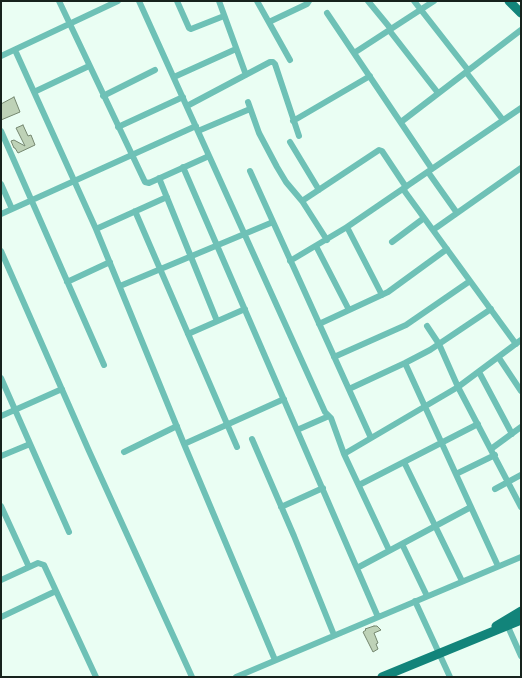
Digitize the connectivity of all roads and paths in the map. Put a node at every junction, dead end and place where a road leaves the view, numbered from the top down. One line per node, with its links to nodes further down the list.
1 (59, 1): 17 (street)
2 (118, 1): 17 (street)
3 (139, 1): 30 (street)
4 (177, 1): 15 (street)
5 (219, 1): 15 (street)
6 (257, 1): 16 (street)
7 (309, 1): 16 (street)
8 (368, 1): 18 (street)
9 (414, 1): 12 (street)
10 (434, 1): 12 (street)
11 (509, 1): 14 (main road)
12 (422, 10): 18 (street); 27 (street)
13 (327, 13): 22 (street)
14 (521, 13)
15 (224, 16): 20 (street)
16 (269, 22): 24 (street)
17 (69, 25): 21 (street); 25 (street)
18 (390, 30): 22 (street); 32 (street)
19 (521, 30): 27 (street)
20 (236, 49): 28 (street); 30 (street)
21 (15, 50): 23 (street); 31 (street)
22 (354, 53): 29 (street)
23 (1, 56)
24 (290, 60)
25 (89, 66): 31 (street); 33 (street)
26 (155, 70): 33 (street)
27 (467, 71): 32 (street); 39 (street)
28 (246, 75): 36 (street); 40 (street)
29 (370, 76): 40 (street); 41 (street)
30 (174, 77): 34 (street)
31 (34, 92): 54 (street)
32 (438, 93): 41 (street)
33 (103, 96): 42 (street)
34 (183, 97): 36 (street); 42 (street)
35 (248, 102): 38 (street)
36 (187, 106): 43 (street)
37 (521, 108): 39 (street)
38 (250, 109): 43 (street); 60 (street)
39 (503, 120): 51 (street)
40 (294, 121): 45 (street)
41 (400, 122): 51 (street)
42 (118, 127): 47 (street)
43 (197, 128): 47 (street); 48 (street)
44 (1, 132): 59 (street)
45 (300, 136)
46 (290, 142): 57 (street)
47 (131, 155): 53 (street); 54 (street)
48 (209, 156): 49 (street); 70 (street)
49 (183, 167): 53 (street); 73 (street)
50 (521, 168): 63 (street)
51 (430, 170): 56 (street); 63 (street)
52 (250, 171): 66 (street)
53 (159, 178): 58 (street)
54 (75, 180): 59 (street); 68 (street)
55 (1, 184): 61 (street)
56 (404, 188): 57 (street); 65 (street); 67 (street)
57 (319, 190): 60 (street)
58 (167, 197): 62 (street); 77 (street)
59 (31, 200): 61 (street); 82 (street)
60 (302, 201): 71 (street)
61 (12, 209): 64 (street)
62 (135, 211): 68 (street); 80 (street)
63 (457, 213): 69 (street)
64 (1, 214)
65 (424, 218): 69 (street); 72 (street)
66 (273, 222): 70 (street); 78 (street)
67 (347, 228): 71 (street); 84 (street)
68 (96, 229): 79 (street)
69 (433, 230): 75 (street)
70 (244, 234): 73 (street); 108 (street)
71 (327, 240): 74 (street)
72 (392, 242)
73 (217, 245): 77 (street); 86 (street)
74 (316, 246): 78 (street); 87 (street)
75 (447, 249): 81 (street); 84 (street)
76 (1, 251): 101 (street)
77 (191, 256): 80 (street); 88 (street)
78 (290, 261): 89 (street)
79 (110, 262): 82 (street); 83 (street)
80 (160, 269): 83 (street); 91 (street)
81 (470, 281): 85 (street); 94 (street)
82 (67, 282): 97 (street)
83 (120, 286): 111 (street)
84 (382, 296): 87 (street)
85 (491, 309): 92 (street); 93 (street)
86 (245, 310): 88 (street); 104 (street)
87 (349, 310): 89 (street)
88 (217, 321): 91 (street)
89 (319, 324): 94 (street)
90 (427, 326): 93 (street)
91 (188, 334): 109 (street)
92 (518, 342): 95 (street)
93 (439, 344): 96 (street); 100 (street)
94 (334, 357): 102 (street)
95 (498, 358): 98 (street); 103 (street)
96 (405, 363): 102 (street); 105 (street)
97 (104, 365)
98 (479, 372): 100 (street); 114 (street)
99 (1, 378): 106 (street)
100 (458, 387): 105 (street); 110 (street)
101 (62, 389): 106 (street); 161 (street)
102 (349, 389): 115 (street)
103 (521, 391)
104 (284, 399): 109 (street); 113 (street)
105 (425, 406): 115 (street); 117 (street)
106 (15, 410): 107 (street); 118 (street)
107 (1, 416)
108 (329, 416): 113 (street); 123 (street)
109 (227, 424): 119 (street); 120 (street)
110 (478, 424): 117 (street); 122 (street)
111 (177, 426): 119 (street); 121 (street)
112 (521, 427): 114 (street)
113 (297, 430): 130 (street)
114 (512, 434): 122 (street)
115 (371, 438): 123 (street)
116 (252, 439): 133 (street)
117 (442, 443): 125 (street); 126 (street)
118 (30, 444): 124 (street); 137 (street)
119 (184, 444): 159 (street)
120 (237, 447)
121 (124, 452)
122 (493, 452): 126 (street); 128 (street)
123 (344, 454): 129 (street)
124 (1, 456)
125 (404, 462): 129 (street); 136 (street)
126 (456, 474): 134 (street)
127 (521, 475): 128 (street)
128 (509, 482): 131 (street); 135 (street)
129 (359, 485): 139 (street)
130 (322, 488): 133 (street); 143 (street)
131 (495, 489)
132 (1, 506): 142 (street)
133 (281, 507): 156 (street)
134 (471, 507): 136 (street); 141 (street)
135 (521, 507)
136 (435, 526): 138 (street); 145 (street)
137 (69, 532)
138 (402, 544): 139 (street); 147 (street)
139 (389, 550): 143 (street)
140 (521, 557): 141 (street)
141 (498, 566): 145 (street)
142 (29, 568): 144 (street); 146 (street)
143 (357, 568): 151 (street)
144 (1, 580)
145 (462, 581): 147 (street)
146 (56, 592): 150 (street); 160 (street)
147 (427, 596): 148 (street)
148 (415, 601): 151 (street); 157 (street)
149 (521, 611): 155 (main road)
150 (1, 617)
151 (378, 617): 156 (street)
152 (521, 620): 155 (main road)
153 (521, 625): 154 (main road)
154 (509, 629): 155 (main road); 158 (street)
155 (487, 633): 157 (main road)
156 (334, 635): 159 (street)
157 (439, 654): 163 (main road); 164 (street)
158 (521, 656)
159 (275, 660): 162 (street)
160 (96, 677)
161 (192, 677)
162 (236, 677)
163 (382, 677)
164 (450, 677)

